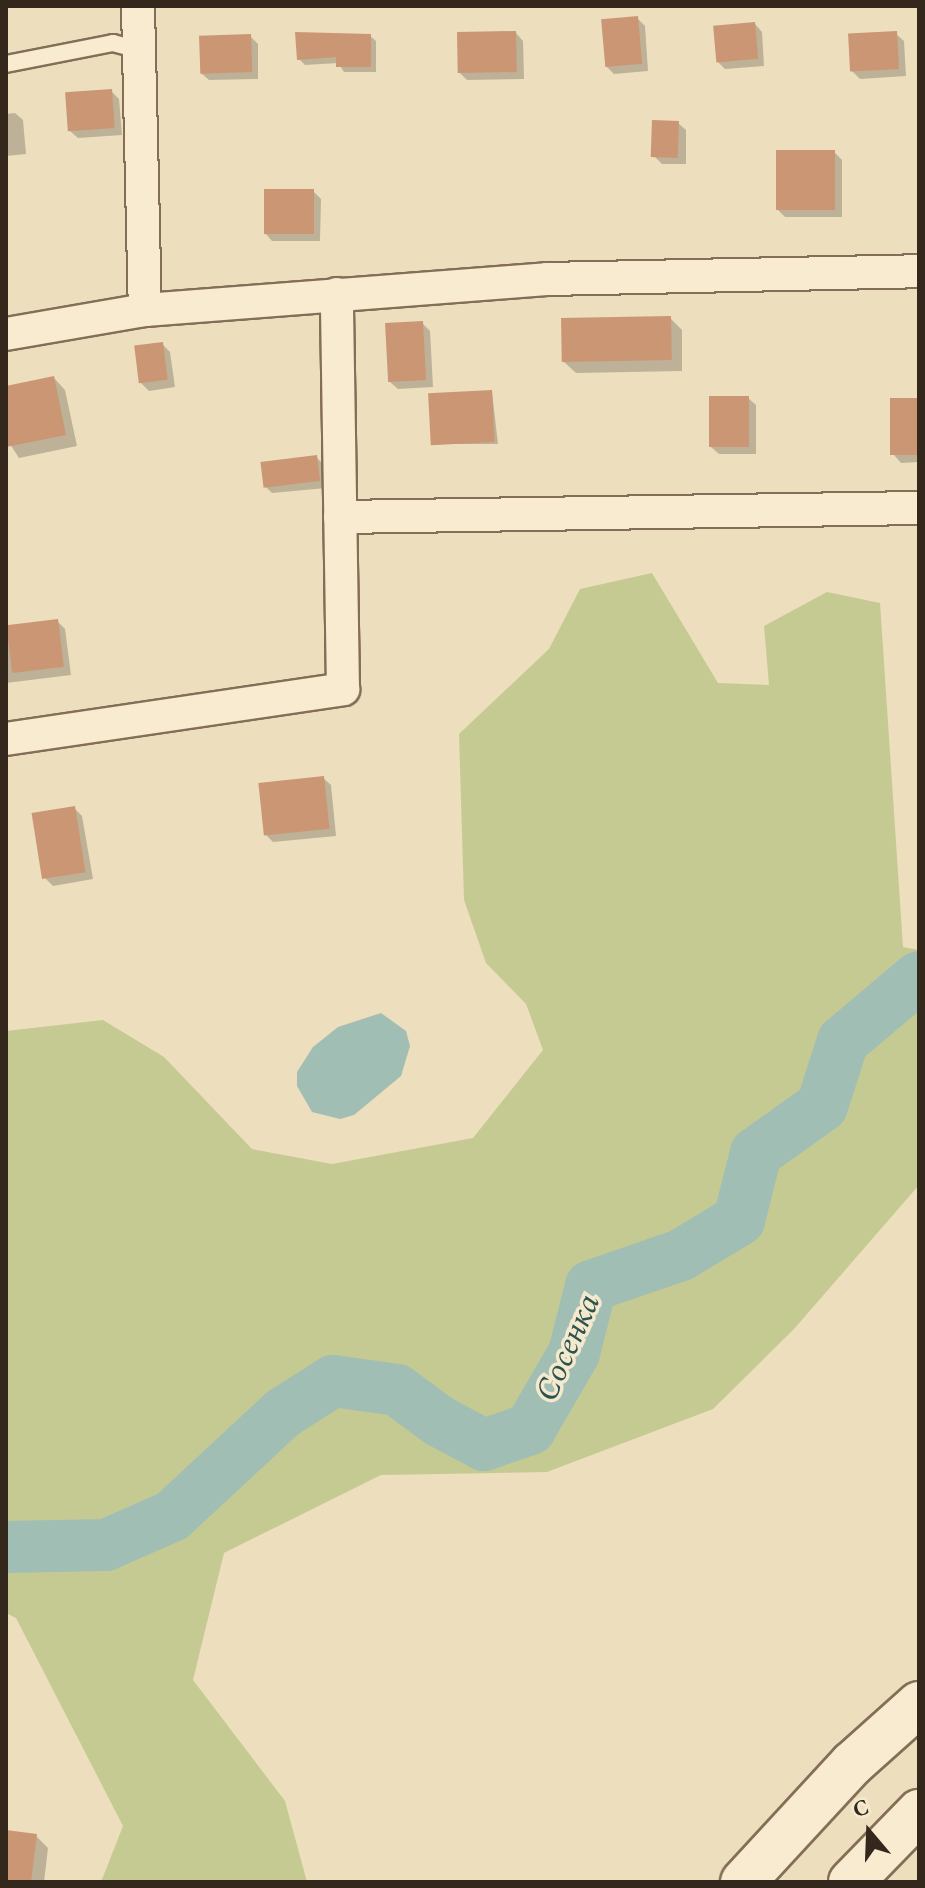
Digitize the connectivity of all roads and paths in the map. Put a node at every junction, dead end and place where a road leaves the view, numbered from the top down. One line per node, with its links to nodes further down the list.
1 (138, 6): 2 (street)
2 (139, 50): 3 (lane); 6 (street)
3 (6, 64)
4 (919, 271): 5 (street)
5 (337, 294): 6 (street); 9 (street)
6 (145, 310): 7 (street)
7 (6, 334)
8 (919, 508): 9 (street)
9 (340, 517): 10 (street)
10 (6, 739)
11 (919, 1704): 13 (main road)
12 (919, 1812): 14 (main road)
13 (743, 1882)
14 (851, 1882)

